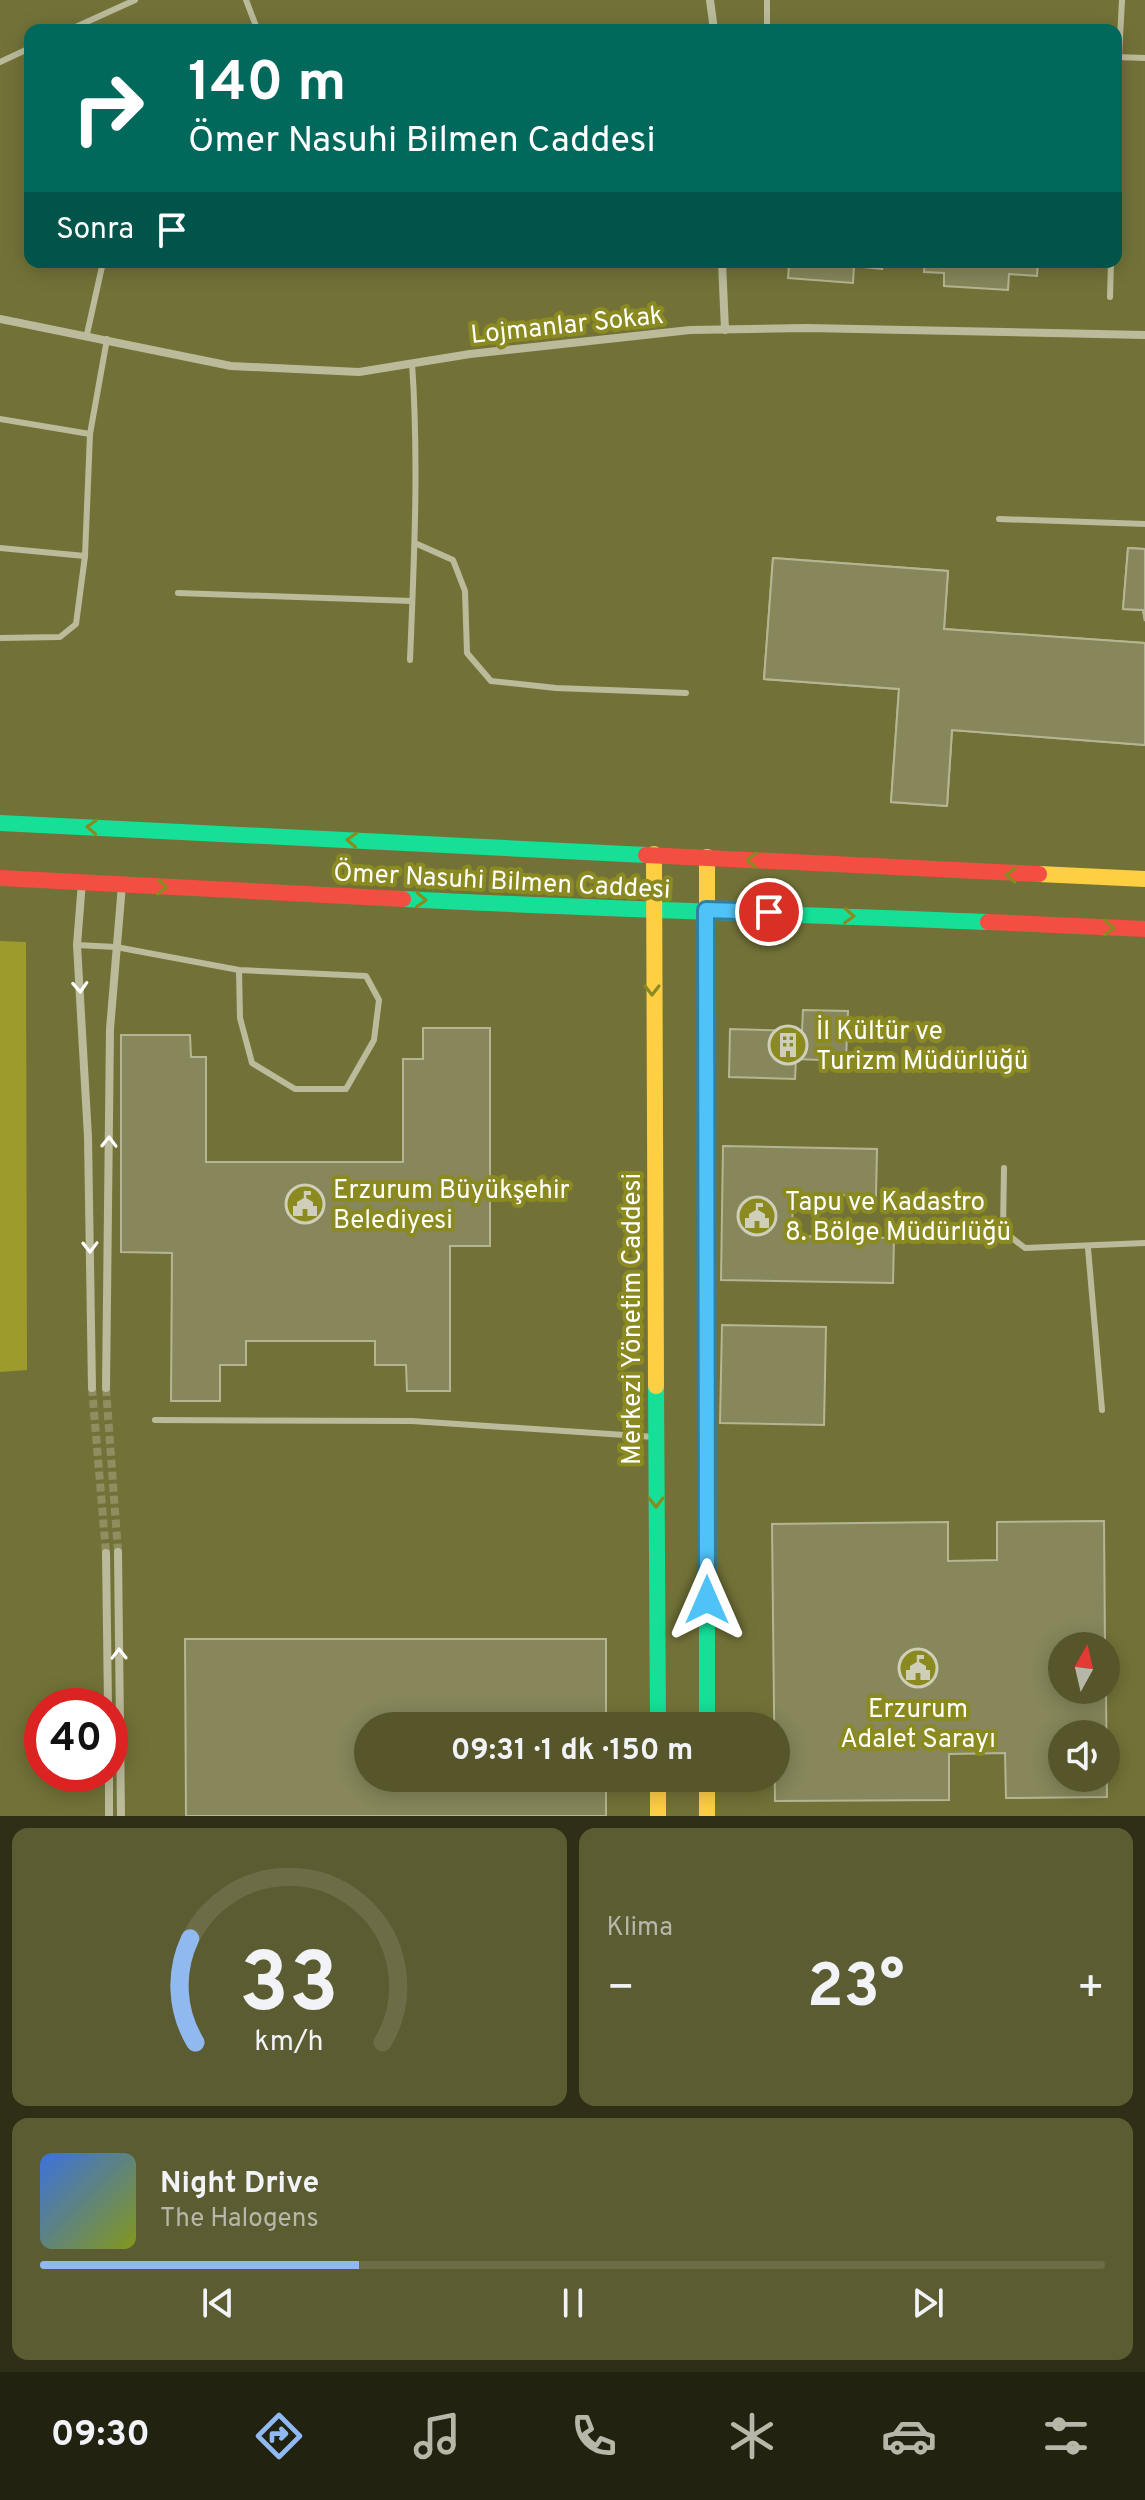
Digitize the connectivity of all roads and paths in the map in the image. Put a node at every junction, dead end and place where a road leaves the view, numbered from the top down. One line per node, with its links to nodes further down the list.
1 (135, 0): 6 (lane)
2 (246, 0): 7 (lane)
3 (710, 0): 8 (street)
4 (767, 0): 9 (lane)
5 (1122, 0): 10 (lane)
6 (82, 24)
7 (255, 24)
8 (713, 24)
9 (767, 24)
10 (1120, 24)
11 (24, 51): 14 (lane)
12 (1122, 57): 13 (lane)
13 (1145, 58)
14 (0, 62)
15 (102, 268): 21 (lane)
16 (722, 268): 20 (street)
17 (1111, 268): 18 (lane)
18 (1110, 297)
19 (0, 319): 21 (street, Lojmanlar Sokak)
20 (725, 330): 22 (street, Lojmanlar Sokak); 24 (street, Lojmanlar Sokak)
21 (87, 334): 23 (street, Lojmanlar Sokak)
22 (1145, 335)
23 (107, 339): 24 (street, Lojmanlar Sokak); 26 (lane)
24 (412, 363): 29 (lane)
25 (0, 419): 26 (lane)
26 (90, 434): 31 (lane)
27 (999, 519): 28 (lane)
28 (1145, 524)
29 (417, 544): 33 (lane); 36 (lane)
30 (0, 548): 31 (lane)
31 (85, 556): 34 (lane)
32 (178, 593): 33 (lane)
33 (412, 601): 35 (lane)
34 (0, 638)
35 (410, 660)
36 (686, 693)
37 (0, 823): 38 (main road, Ömer Nasuhi Bilmen Caddesi, one-way to 37)
38 (654, 854): 39 (main road, Ömer Nasuhi Bilmen Caddesi); 45 (main road, Merkezi Yönetim Caddesi)
39 (707, 857): 41 (main road, Ömer Nasuhi Bilmen Caddesi, one-way to 39); 44 (main road)
40 (0, 878): 42 (main road, Ömer Nasuhi Bilmen Caddesi)
41 (1145, 879)
42 (82, 882): 43 (main road, Ömer Nasuhi Bilmen Caddesi); 47 (street)
43 (122, 885): 45 (main road, Ömer Nasuhi Bilmen Caddesi, one-way to 45); 48 (street)
44 (706, 910): 45 (main road, Ömer Nasuhi Bilmen Caddesi); 46 (main road, Ömer Nasuhi Bilmen Caddesi, one-way to 46); 62 (main road)
45 (652, 912): 57 (main road, Merkezi Yönetim Caddesi, one-way to 57)
46 (1145, 929)
47 (77, 945): 48 (lane); 53 (street, one-way to 53)
48 (116, 947): 49 (lane); 54 (street, one-way to 48)
49 (239, 970): 49 (lane)
50 (1004, 1168): 52 (lane)
51 (1145, 1243): 52 (lane)
52 (1088, 1248): 55 (lane)
53 (92, 1388)
54 (106, 1388)
55 (1102, 1410)
56 (155, 1420): 57 (lane)
57 (655, 1437): 61 (main road, Merkezi Yönetim Caddesi, one-way to 61)
58 (118, 1552): 67 (street, one-way to 58)
59 (106, 1553): 60 (street)
60 (108, 1688)
61 (658, 1712)
62 (707, 1712)
63 (109, 1792): 66 (street)
64 (658, 1792): 68 (main road)
65 (707, 1792): 69 (main road)
66 (109, 1816)
67 (121, 1816)
68 (658, 1816)
69 (707, 1816)

